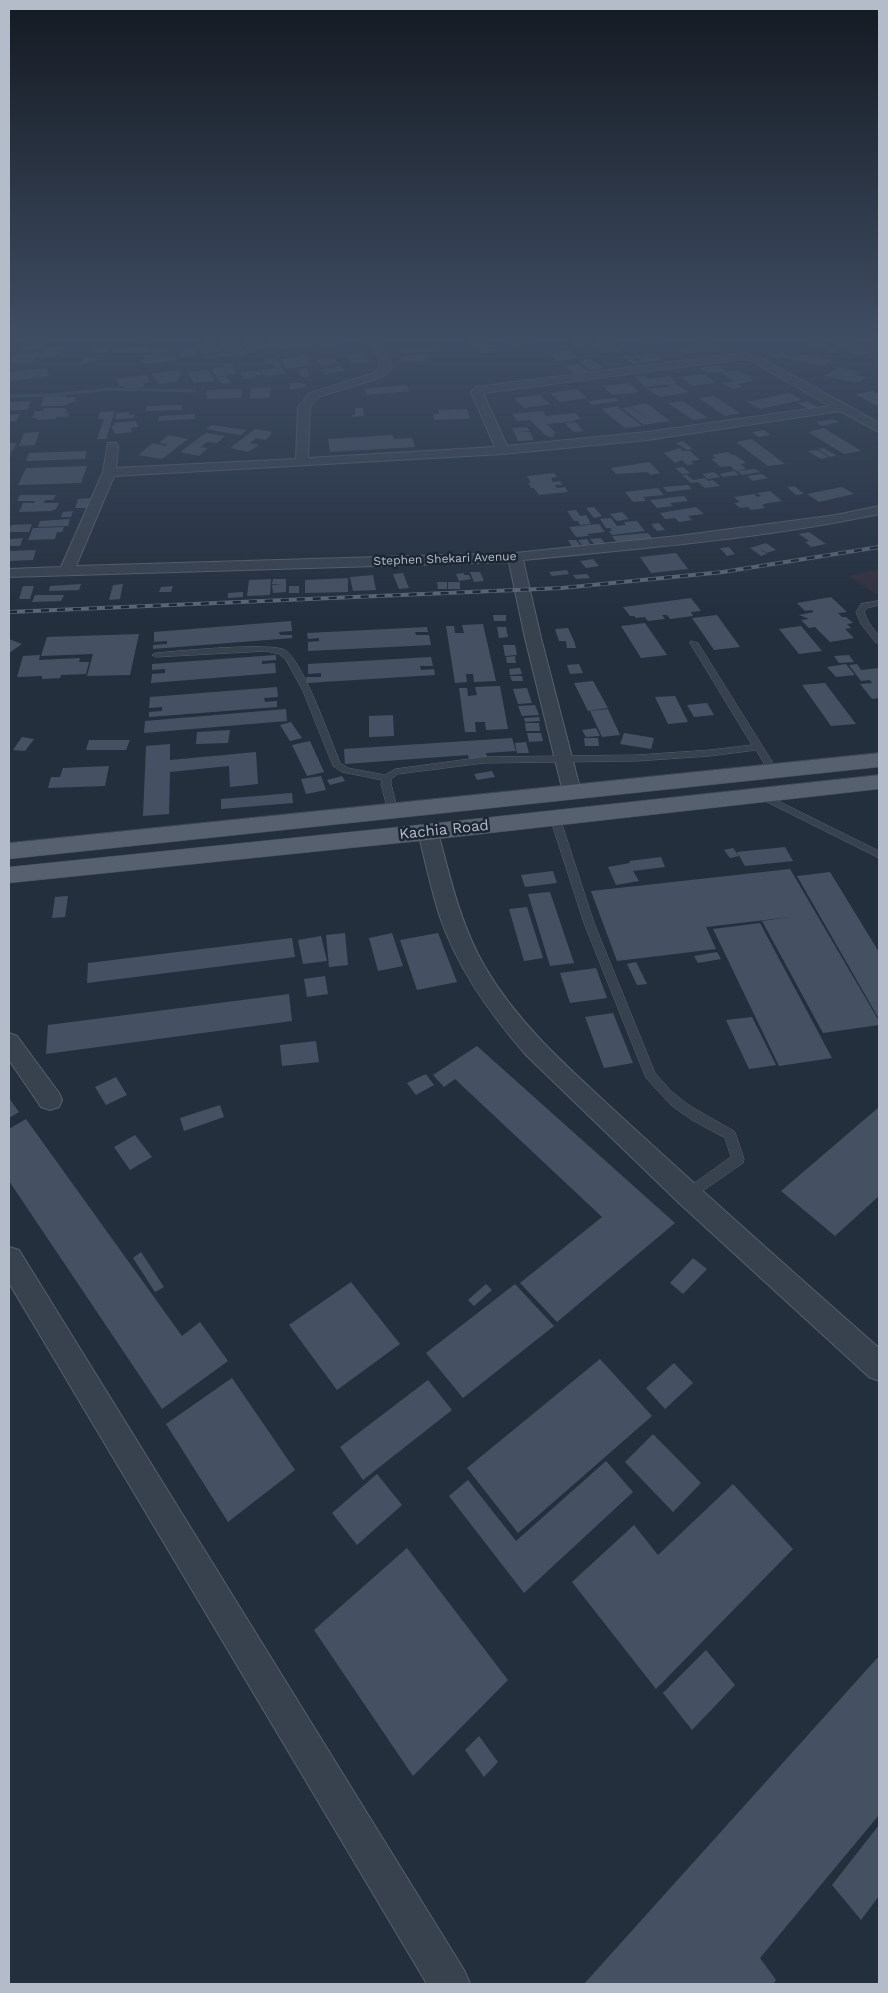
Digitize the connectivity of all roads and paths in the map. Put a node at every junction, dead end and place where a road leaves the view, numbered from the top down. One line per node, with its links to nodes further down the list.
1 (303, 432): 6 (street)
2 (495, 432): 5 (street)
3 (674, 432): 5 (street)
4 (112, 446): 7 (street)
5 (503, 450): 6 (street)
6 (302, 462): 7 (street)
7 (109, 472): 10 (street)
8 (879, 510): 9 (street, Stephen Shekari Avenue)
9 (515, 557): 10 (street, Stephen Shekari Avenue); 17 (street)
10 (67, 571): 11 (street, Stephen Shekari Avenue)
11 (9, 573)
12 (878, 603): 13 (lane)
13 (879, 641)
14 (694, 643): 16 (lane)
15 (156, 654): 20 (lane)
16 (758, 747): 17 (lane); 19 (lane)
17 (564, 759): 20 (lane); 22 (street)
18 (879, 760): 19 (main road, Kachia Road)
19 (773, 771): 22 (main road, Kachia Road)
20 (388, 778): 24 (lane)
21 (879, 782): 23 (main road, Kachia Road)
22 (572, 792): 24 (main road, Kachia Road)
23 (760, 795): 25 (main road, Kachia Road); 28 (lane)
24 (393, 811): 27 (main road, Kachia Road)
25 (555, 818): 26 (main road, Kachia Road); 32 (lane)
26 (428, 832): 29 (main road, Kachia Road); 32 (street)
27 (9, 852)
28 (879, 855)
29 (9, 875)
30 (9, 1042): 31 (street)
31 (50, 1100)
32 (688, 1195): 34 (street)
33 (9, 1259): 35 (street)
34 (879, 1367)
35 (450, 1984)

